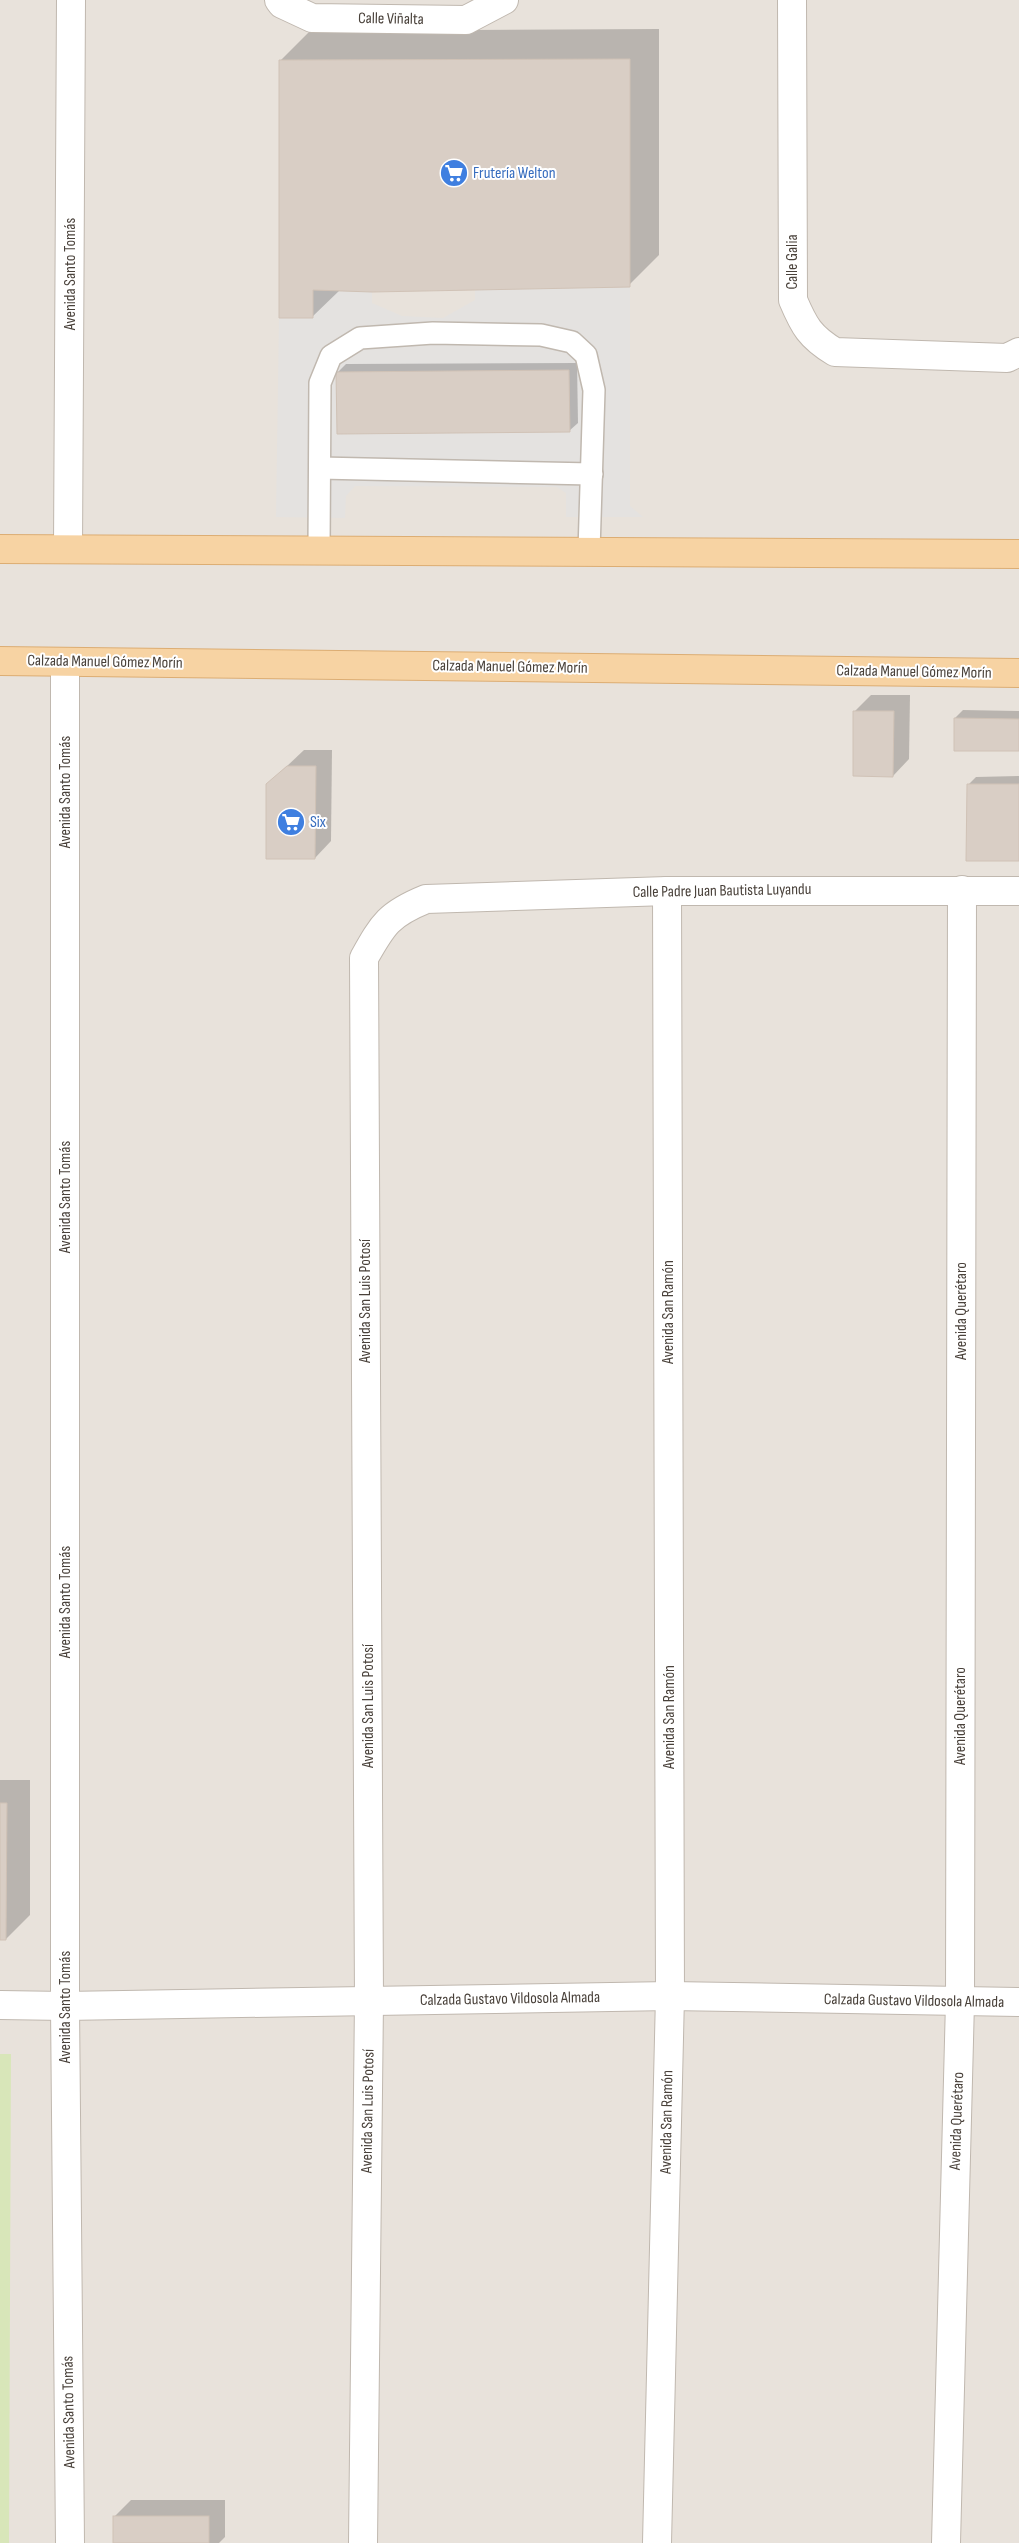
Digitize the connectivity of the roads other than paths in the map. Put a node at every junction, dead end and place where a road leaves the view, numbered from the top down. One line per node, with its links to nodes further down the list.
1 (72, 0): 9 (street, Avenida Santo Tomás)
2 (279, 0): 3 (street, Calle Viñalta)
3 (504, 0)
4 (792, 0): 5 (street, Calle Galia)
5 (1019, 352)
6 (320, 468): 7 (lane); 7 (lane); 10 (lane)
7 (592, 474): 11 (lane)
8 (0, 549): 9 (main road)
9 (68, 549): 10 (main road)
10 (319, 549): 11 (main road)
11 (589, 551): 12 (main road)
12 (1019, 554)
13 (0, 662): 14 (main road, Calzada Manuel Gómez Morín)
14 (65, 662): 15 (main road, Calzada Manuel Gómez Morín); 25 (street, Avenida Santo Tomás)
15 (1014, 670)
16 (962, 890): 17 (street, Calle Padre Juan Bautista Luyandu); 18 (street, Calle Padre Juan Bautista Luyandu); 22 (street, Avenida Querétaro)
17 (667, 891): 19 (street, Calle Padre Juan Bautista Luyandu); 20 (street, Avenida San Ramón)
18 (1019, 891)
19 (426, 899): 21 (street, Avenida San Luis Potosí)
20 (670, 1996): 21 (street, Calzada Gustavo Vildosola Almada); 22 (street, Calzada Gustavo Vildosola Almada); 28 (street, Avenida San Ramón)
21 (369, 2001): 25 (street, Calzada Gustavo Vildosola Almada); 27 (street, Avenida San Luis Potosí)
22 (960, 2002): 23 (street, Calzada Gustavo Vildosola Almada); 29 (street, Avenida Querétaro)
23 (1019, 2002)
24 (0, 2005): 25 (street, Calzada Gustavo Vildosola Almada)
25 (65, 2006): 26 (street, Avenida Santo Tomás)
26 (70, 2543)
27 (363, 2543)
28 (657, 2543)
29 (946, 2543)

